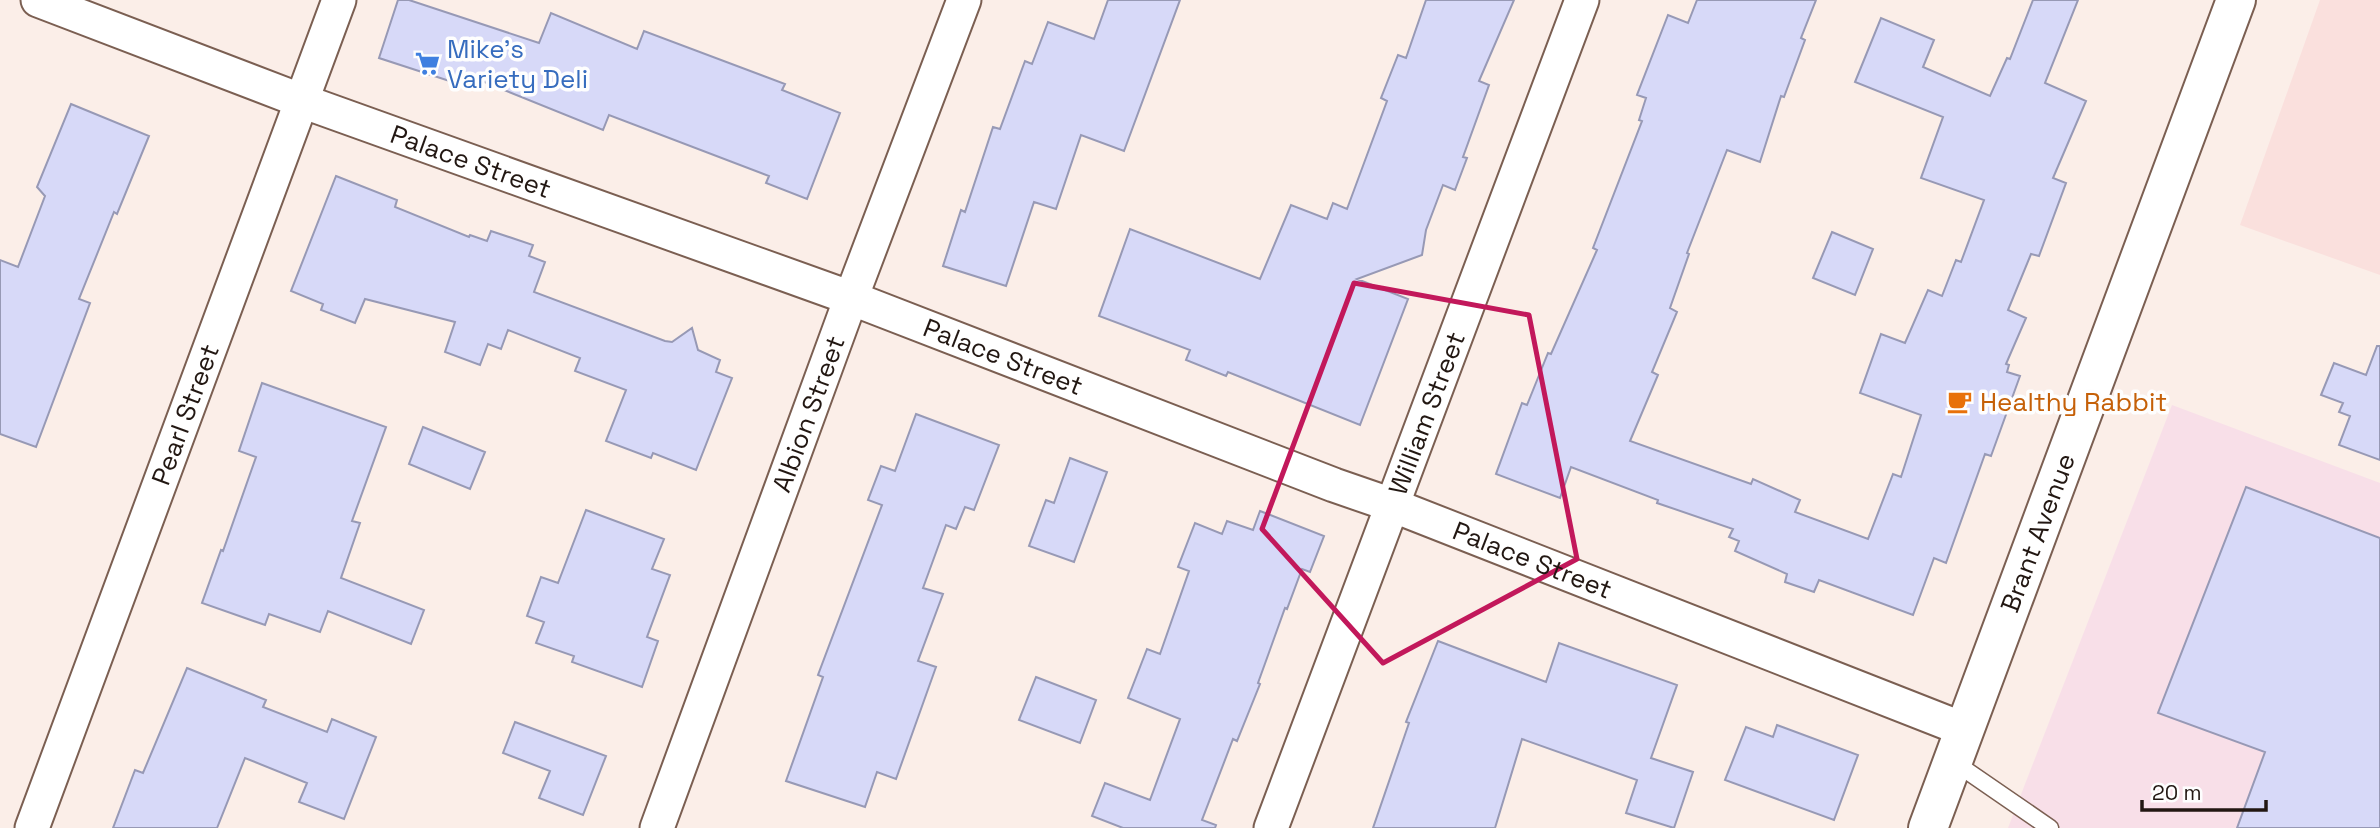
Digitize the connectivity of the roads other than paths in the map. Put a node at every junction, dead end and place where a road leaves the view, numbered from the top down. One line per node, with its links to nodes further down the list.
1 (38, 0): 6 (street, Palace Street)
2 (339, 0): 6 (street, Pearl Street)
3 (964, 0): 7 (street, Albion Street)
4 (1583, 0): 8 (street, William Street)
5 (2236, 0): 9 (main road, Brant Avenue)
6 (302, 101): 7 (street, Palace Street); 10 (street, Pearl Street)
7 (850, 298): 8 (street, Palace Street); 11 (street, Albion Street)
8 (1392, 505): 9 (street, Palace Street); 12 (street, William Street)
9 (1957, 745): 13 (main road, Brant Avenue); 14 (lane)
10 (32, 828)
11 (657, 828)
12 (1271, 828)
13 (1928, 828)
14 (2050, 828)

